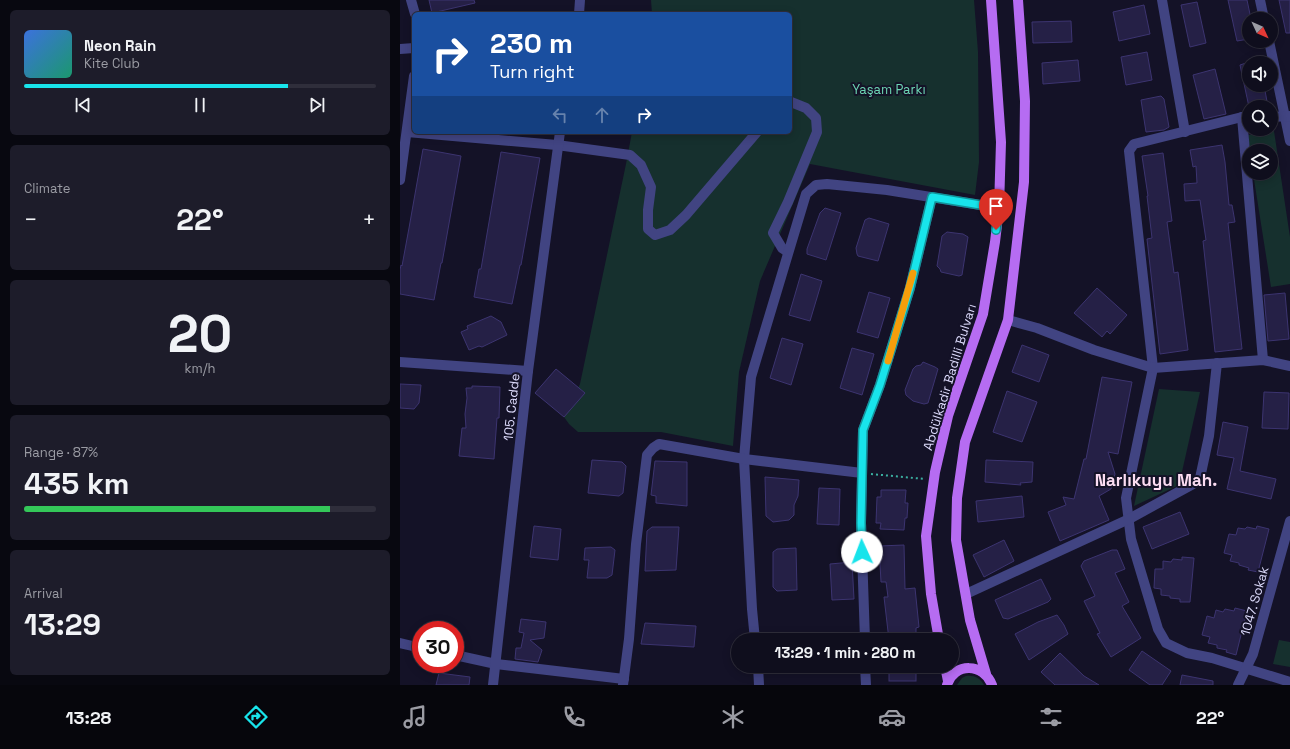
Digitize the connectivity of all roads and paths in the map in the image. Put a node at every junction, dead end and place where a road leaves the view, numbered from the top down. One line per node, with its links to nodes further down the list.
1 (411, 0): 7 (street)
2 (580, 0): 8 (street)
3 (991, 0): 29 (main road, Abdülkadir Badilli Bulvarı)
4 (1018, 0): 31 (main road)
5 (1162, 0): 20 (street)
6 (1260, 0): 9 (street)
7 (414, 12)
8 (579, 12)
9 (1263, 12)
10 (412, 48): 12 (street)
11 (1271, 48): 15 (street)
12 (400, 49)
13 (412, 92): 18 (street)
14 (792, 102): 30 (street)
15 (1288, 116): 16 (street); 25 (street)
16 (1278, 117)
17 (1242, 118): 20 (street)
18 (407, 132): 19 (street); 27 (street)
19 (412, 132)
20 (1185, 132): 36 (street)
21 (430, 134): 26 (street)
22 (560, 134): 26 (street, 105. Cadde)
23 (755, 134): 26 (street)
24 (1247, 136): 32 (street)
25 (1290, 140)
26 (558, 145): 37 (street, 105. Cadde)
27 (400, 180)
28 (932, 197): 29 (street); 30 (street); 39 (street)
29 (999, 208): 40 (main road, Abdülkadir Badilli Bulvarı)
30 (788, 252): 38 (street)
31 (1008, 320): 36 (street); 43 (main road)
32 (1262, 360): 34 (street); 35 (street)
33 (400, 362): 37 (street)
34 (1217, 363): 36 (street); 41 (street)
35 (1290, 366)
36 (1153, 368): 41 (street)
37 (528, 371): 50 (street, 105. Cadde)
38 (744, 459): 39 (street); 44 (street); 56 (street)
39 (862, 473): 40 (path); 45 (street)
40 (934, 480): 46 (main road, Abdülkadir Badilli Bulvarı)
41 (1128, 519): 43 (street); 51 (street)
42 (1290, 521): 51 (street, 1047. Sokak)
43 (966, 594): 55 (main road)
44 (754, 633)
45 (864, 633)
46 (938, 633)
47 (400, 643): 48 (street)
48 (412, 646)
49 (464, 657): 50 (street)
50 (496, 664): 56 (street); 59 (street, 105. Cadde)
51 (1245, 669): 57 (street); 63 (street, 1047. Sokak)
52 (758, 673): 60 (street)
53 (865, 673): 61 (street)
54 (946, 673): 58 (main road)
55 (986, 674): 58 (main road); 62 (main road)
56 (624, 682)
57 (1290, 682)
58 (947, 683)
59 (494, 685)
60 (759, 685)
61 (866, 685)
62 (992, 685)
63 (1238, 685)

